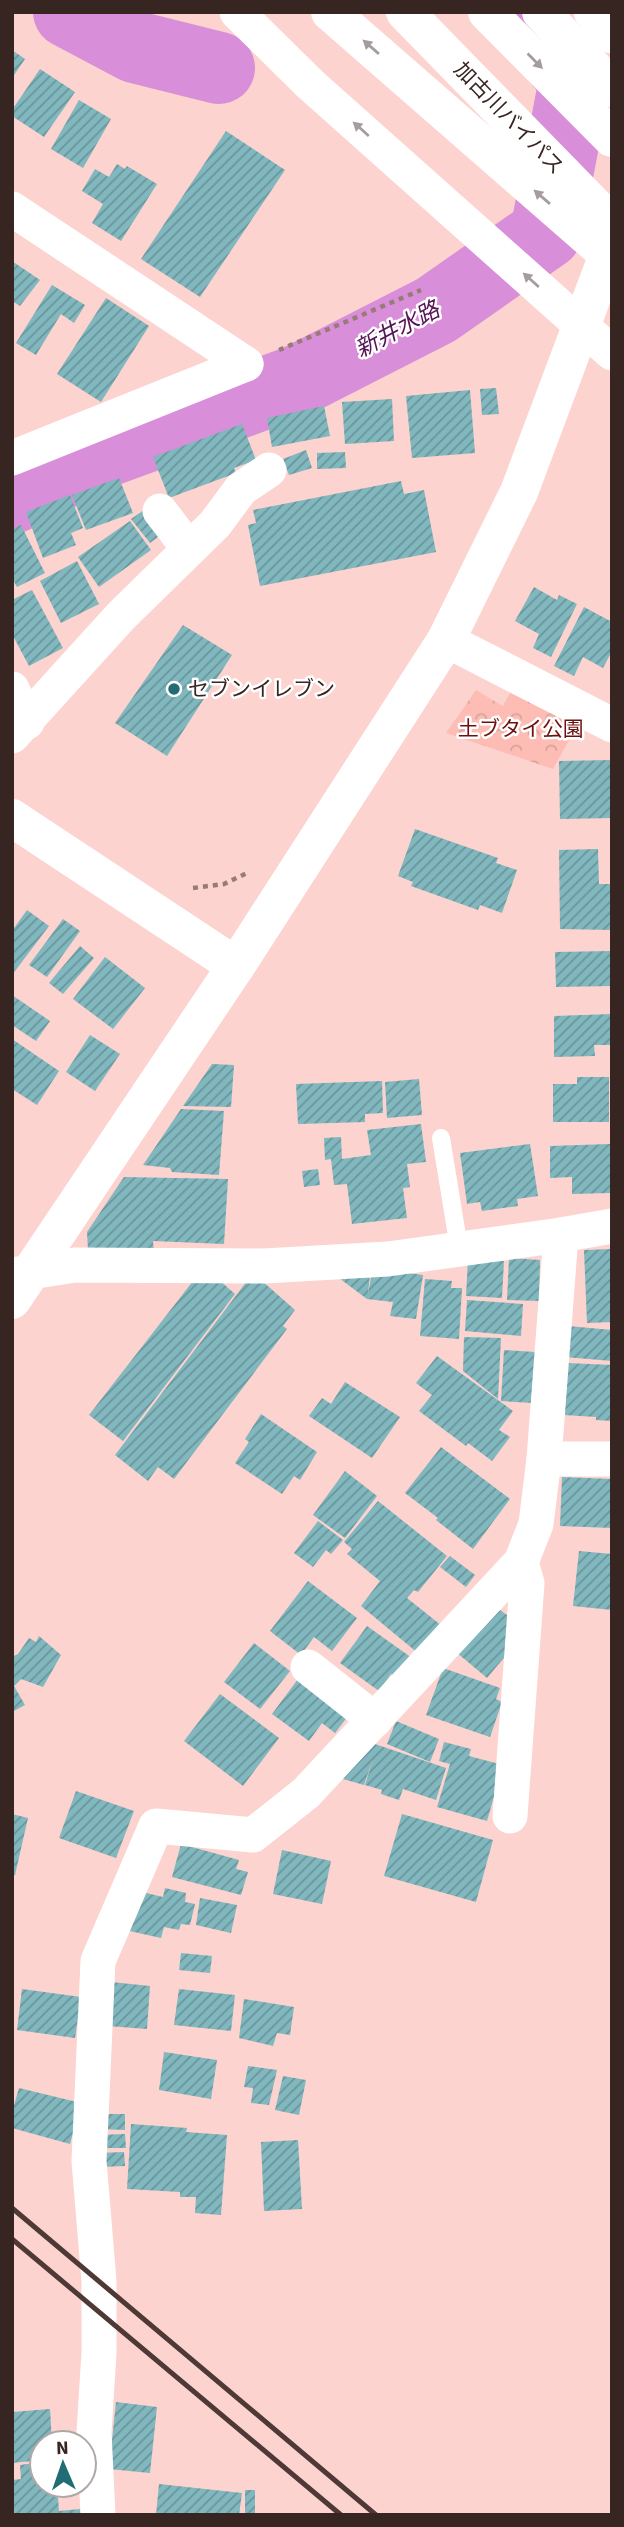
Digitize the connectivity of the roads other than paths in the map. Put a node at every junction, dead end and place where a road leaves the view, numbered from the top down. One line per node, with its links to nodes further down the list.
1 (237, 12): 14 (street, one-way to 1)
2 (330, 12): 13 (main road, one-way to 2)
3 (405, 12): 11 (main road, 加古川バイパス)
4 (487, 12): 9 (main road, one-way to 9)
5 (541, 12): 8 (main road)
6 (591, 12): 7 (street)
7 (612, 36)
8 (612, 88)
9 (612, 138)
10 (12, 209): 16 (street)
11 (612, 224)
12 (612, 244): 14 (main road)
13 (612, 258)
14 (582, 326): 15 (street); 20 (main road)
15 (612, 353)
16 (12, 458)
17 (269, 470): 19 (street)
18 (160, 511): 19 (street)
19 (189, 550): 23 (street)
20 (446, 640): 22 (street); 25 (main road)
21 (12, 689): 23 (street)
22 (612, 725)
23 (20, 729)
24 (12, 818): 25 (main road)
25 (236, 966): 30 (main road)
26 (441, 1138): 29 (lane)
27 (612, 1226): 28 (street)
28 (561, 1235): 29 (street); 31 (street)
29 (459, 1248): 30 (street)
30 (19, 1283)
31 (544, 1459): 32 (street); 33 (street)
32 (612, 1459)
33 (521, 1562): 35 (street); 36 (street)
34 (308, 1667): 35 (street)
35 (375, 1720): 37 (street)
36 (510, 1816)
37 (98, 2515)

